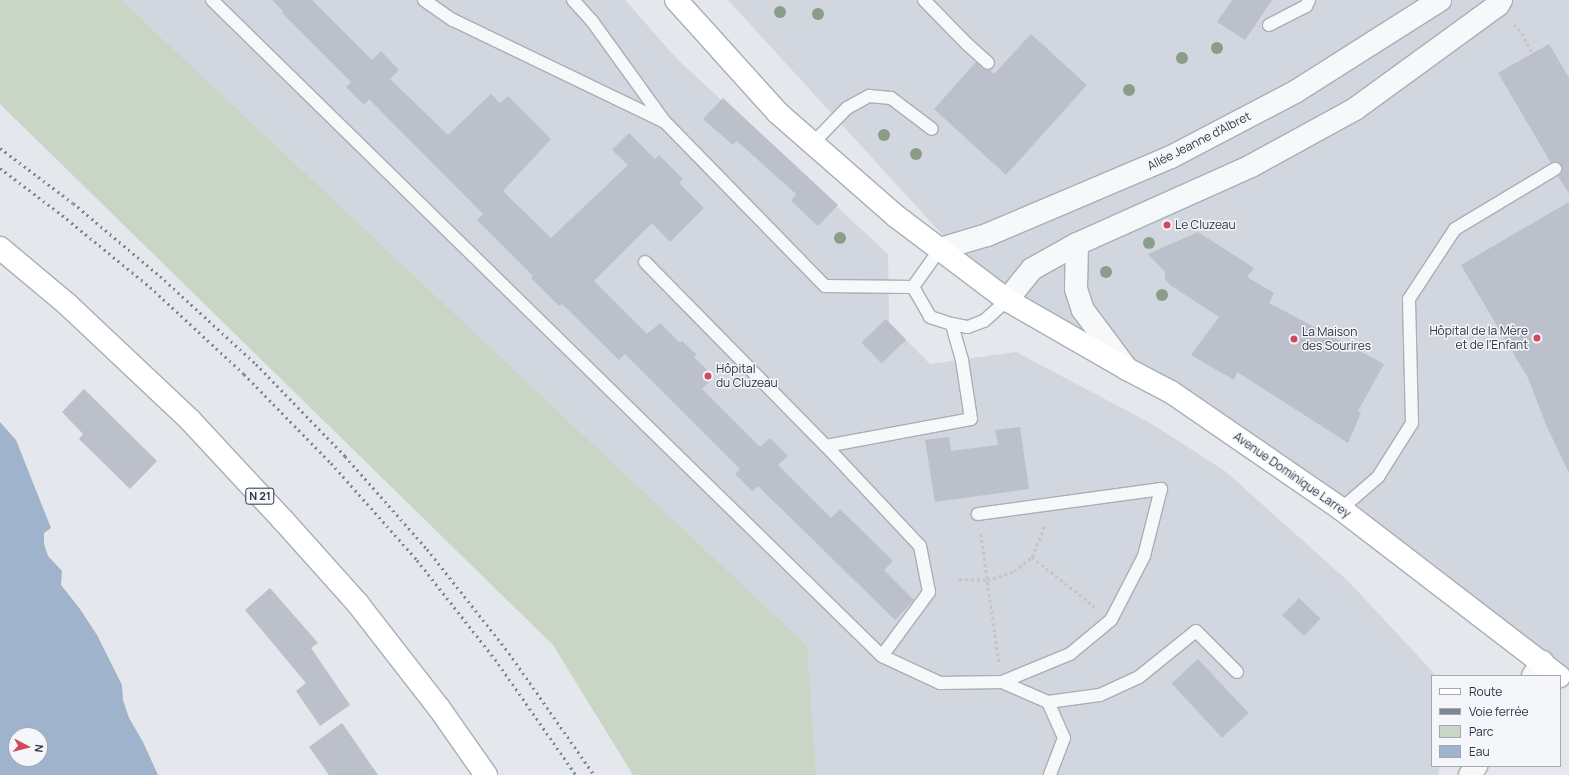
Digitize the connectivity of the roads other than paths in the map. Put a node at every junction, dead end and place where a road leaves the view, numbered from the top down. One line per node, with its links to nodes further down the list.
1 (212, 0): 26 (lane)
2 (424, 0): 11 (lane)
3 (573, 0): 11 (lane)
4 (676, 0): 13 (main road, Avenue Dominique Larrey)
5 (924, 0): 10 (lane)
6 (1309, 0): 9 (lane)
7 (1440, 0): 17 (street, Allée Jeanne d'Albret)
8 (1501, 0): 15 (street)
9 (1270, 25)
10 (988, 63)
11 (664, 121): 19 (lane)
12 (932, 129): 13 (lane)
13 (813, 143): 17 (main road, Avenue Dominique Larrey)
14 (1554, 169): 24 (lane)
15 (1077, 244): 20 (street); 22 (street)
16 (0, 248): 32 (main road, N 21)
17 (940, 249): 19 (lane); 20 (main road, Avenue Dominique Larrey)
18 (645, 262): 23 (lane)
19 (913, 287): 21 (lane)
20 (1007, 300): 21 (lane); 22 (main road, Avenue Dominique Larrey)
21 (952, 324): 23 (lane)
22 (1127, 369): 24 (main road, Avenue Dominique Larrey)
23 (826, 446): 26 (lane)
24 (1342, 509): 27 (main road, Avenue Dominique Larrey)
25 (978, 514): 30 (lane)
26 (882, 656): 30 (lane)
27 (1537, 669): 29 (main road, Avenue Dominique Larrey)
28 (1237, 672): 31 (lane)
29 (1554, 675)
30 (1002, 682): 31 (lane)
31 (1048, 702): 33 (lane)
32 (486, 775)
33 (1050, 775)

